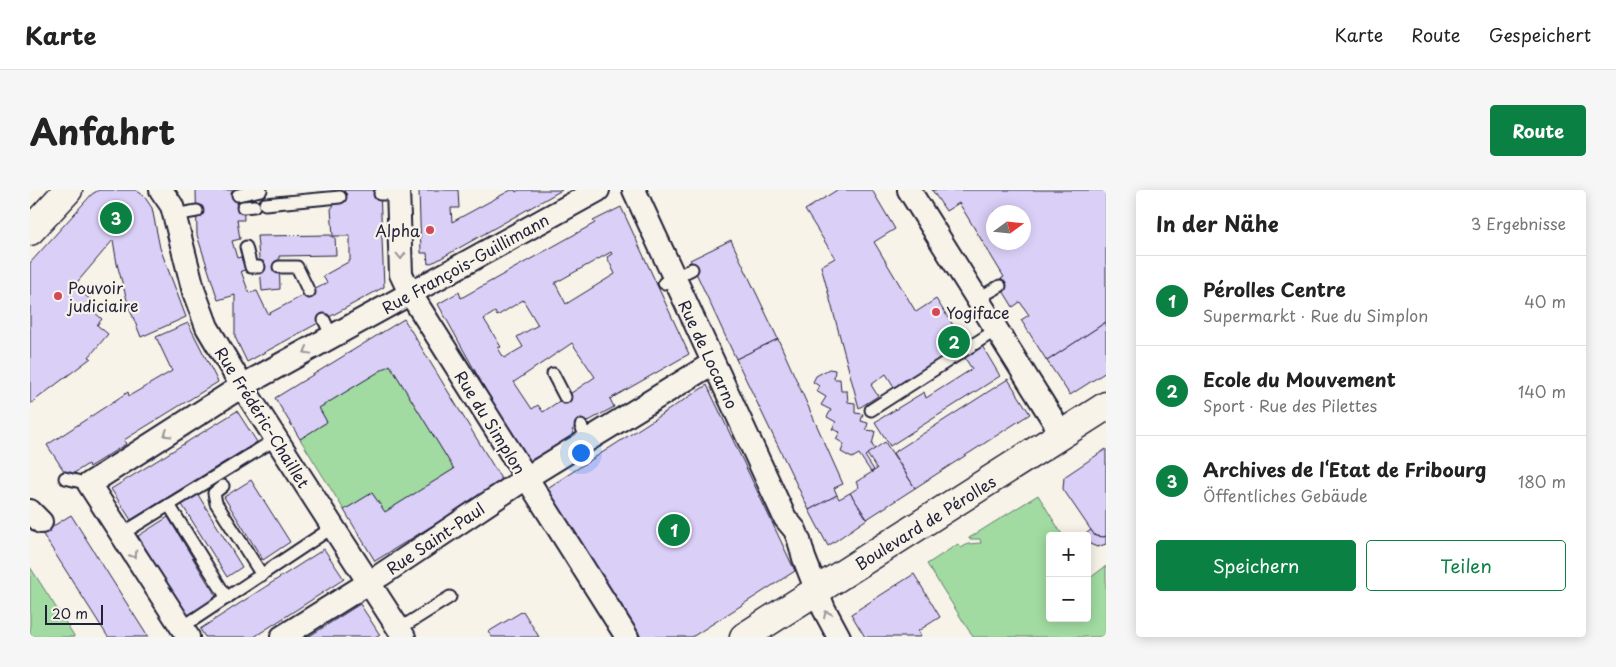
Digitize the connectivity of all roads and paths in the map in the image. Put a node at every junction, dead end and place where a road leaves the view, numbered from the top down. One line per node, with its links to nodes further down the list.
1 (68, 190): 13 (main road)
2 (161, 190): 12 (street, Rue Frédéric-Chaillet)
3 (261, 190): 8 (lane)
4 (598, 190): 19 (street, Rue François-Guillimann)
5 (634, 190): 22 (street, Rue de Locarno)
6 (909, 190): 20 (street)
7 (392, 193): 19 (street, Rue du Simplon, one-way to 19)
8 (238, 195)
9 (340, 197): 10 (lane)
10 (254, 206)
11 (197, 212): 12 (lane)
12 (174, 215): 24 (street, Rue Frédéric-Chaillet)
13 (30, 231)
14 (246, 247): 15 (lane)
15 (260, 267)
16 (279, 267): 18 (lane)
17 (1000, 286): 20 (lane)
18 (309, 292)
19 (410, 293): 24 (street, Rue François-Guillimann, one-way to 24); 31 (street, Rue du Simplon)
20 (977, 299): 21 (street)
21 (996, 330): 27 (lane); 28 (street)
22 (713, 364): 31 (street, Rue Saint-Paul); 39 (street, Rue de Locarno)
23 (553, 374): 25 (lane)
24 (242, 386): 29 (street, Rue Frédéric-Chaillet); 32 (street, Rue François-Guillimann, one-way to 32)
25 (565, 398)
26 (1106, 406): 28 (main road, Boulevard de Pérolles)
27 (871, 410)
28 (1062, 434): 39 (main road, Boulevard de Pérolles)
29 (276, 438): 34 (lane); 35 (street, Rue Frédéric-Chaillet)
30 (65, 478): 32 (lane)
31 (526, 478): 38 (street, Rue Saint-Paul); 45 (street, Rue du Simplon)
32 (89, 484): 36 (street)
33 (223, 486): 37 (lane)
34 (169, 505): 36 (lane); 41 (lane)
35 (333, 528): 37 (lane); 38 (street, Rue Frédéric-Chaillet)
36 (120, 534): 42 (street, one-way to 42)
37 (262, 575): 41 (lane)
38 (368, 583): 43 (street, Rue Frédéric-Chaillet); 44 (street, Rue Saint-Paul)
39 (817, 590): 46 (main road, Boulevard de Pérolles); 47 (street, Rue de Locarno, one-way to 39)
40 (450, 597): 43 (lane, Rue Frédéric-Chaillet)
41 (227, 598): 42 (lane)
42 (185, 633)
43 (401, 633)
44 (282, 637)
45 (627, 637)
46 (744, 637)
47 (839, 637)

